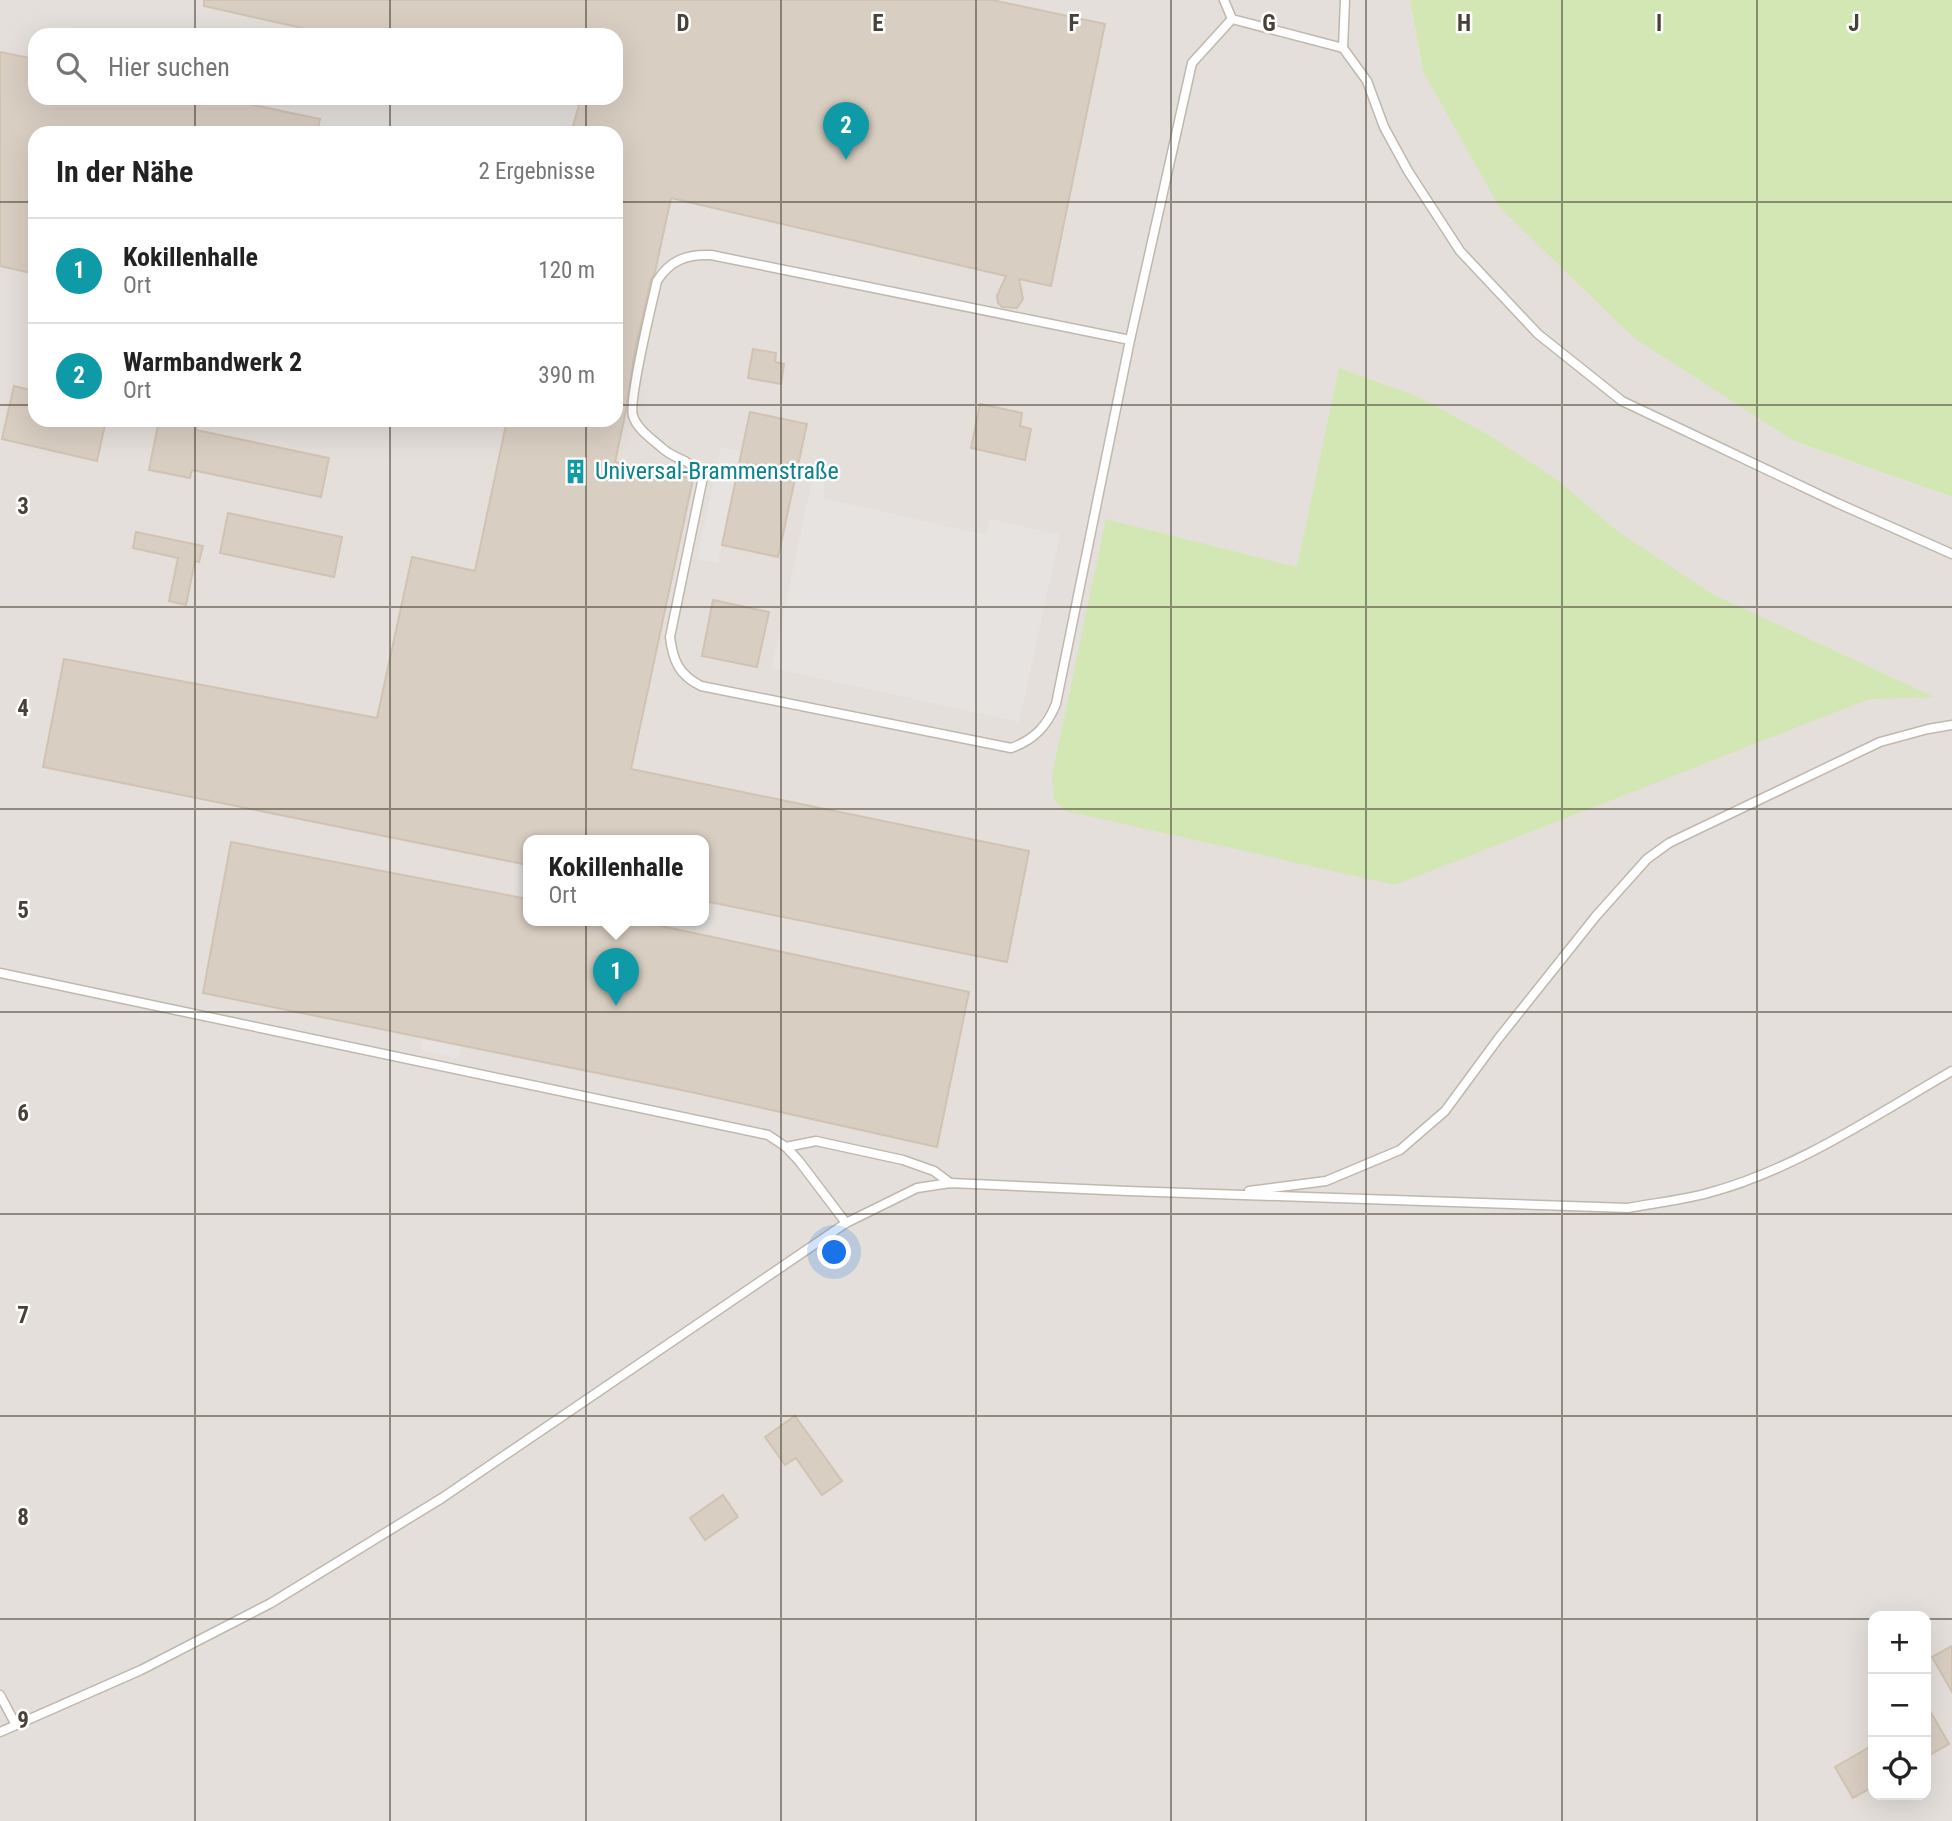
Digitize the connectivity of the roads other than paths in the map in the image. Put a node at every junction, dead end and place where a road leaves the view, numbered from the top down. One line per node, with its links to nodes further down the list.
1 (1224, 0): 3 (lane)
2 (1345, 0): 4 (lane)
3 (1231, 19): 4 (lane); 5 (lane)
4 (1343, 48): 6 (lane)
5 (1130, 340): 5 (lane)
6 (1952, 554)
7 (1952, 725): 12 (lane)
8 (0, 973): 10 (lane)
9 (1952, 1070): 12 (lane)
10 (786, 1147): 11 (lane); 13 (lane)
11 (950, 1183): 12 (lane); 13 (lane)
12 (1224, 1194)
13 (846, 1223): 15 (lane)
14 (0, 1695): 15 (lane)
15 (16, 1725): 16 (lane)
16 (0, 1732)

